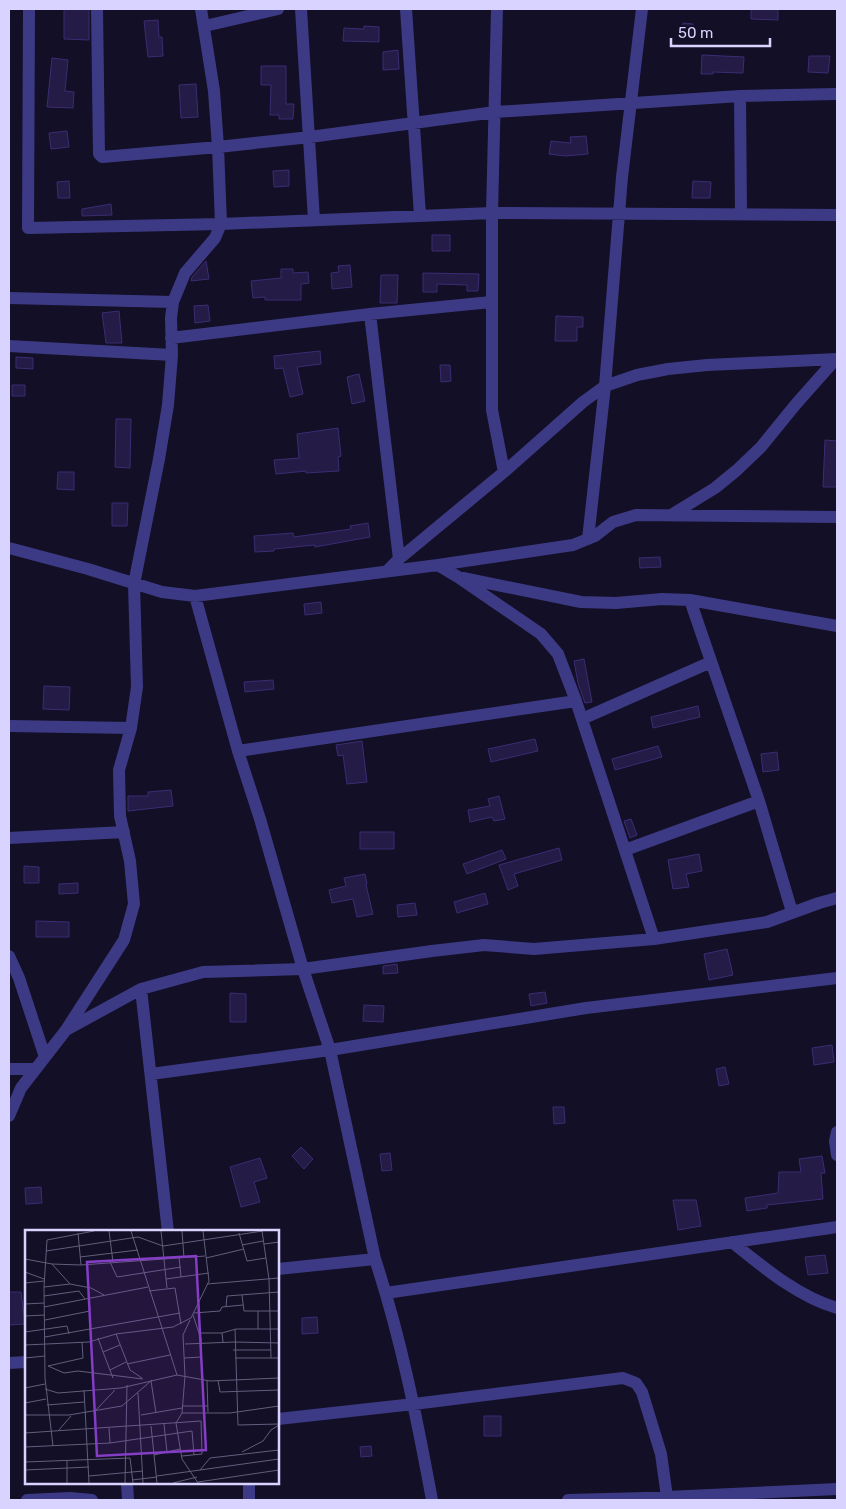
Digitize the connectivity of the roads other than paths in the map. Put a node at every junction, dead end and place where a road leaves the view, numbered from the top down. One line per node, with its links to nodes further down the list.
1 (30, 9): 23 (street)
2 (96, 9): 16 (street)
3 (202, 9): 9 (street)
4 (278, 9): 9 (street)
5 (301, 9): 15 (street)
6 (406, 9): 14 (street)
7 (497, 9): 13 (street)
8 (642, 9): 12 (street)
9 (205, 26): 16 (street)
10 (837, 94): 11 (street)
11 (740, 96): 12 (street); 19 (street)
12 (631, 103): 13 (street); 18 (street)
13 (495, 112): 14 (street); 17 (street)
14 (414, 124): 15 (street); 20 (street)
15 (310, 137): 16 (street); 22 (street)
16 (218, 147): 23 (street)
17 (492, 213): 18 (street); 20 (street); 26 (street)
18 (619, 214): 19 (street); 32 (street)
19 (741, 214): 21 (street)
20 (420, 215): 22 (street)
21 (837, 215)
22 (314, 220): 23 (street)
23 (221, 224): 25 (street)
24 (9, 298): 25 (street)
25 (172, 302): 28 (street)
26 (491, 302): 27 (street); 33 (street)
27 (370, 314): 28 (street); 38 (street)
28 (171, 338): 30 (street)
29 (9, 346): 30 (street)
30 (172, 355): 42 (street)
31 (836, 360): 32 (street); 34 (street)
32 (605, 386): 33 (street); 36 (street)
33 (504, 472): 38 (street)
34 (670, 515): 35 (street); 36 (street)
35 (837, 517)
36 (588, 539): 39 (street)
37 (9, 548): 42 (street)
38 (399, 558): 40 (street)
39 (438, 565): 40 (street); 41 (street)
40 (387, 572): 43 (street)
41 (458, 577): 44 (street); 47 (street)
42 (134, 584): 43 (street); 50 (street)
43 (195, 596): 51 (street)
44 (690, 600): 45 (street); 46 (street)
45 (837, 626)
46 (711, 662): 48 (street); 52 (street)
47 (576, 701): 48 (street); 51 (street)
48 (582, 719): 55 (street)
49 (9, 726): 50 (street)
50 (131, 728): 53 (street)
51 (238, 751): 60 (street)
52 (759, 801): 55 (street); 57 (street)
53 (124, 832): 54 (street); 63 (street)
54 (9, 838)
55 (625, 850): 58 (street)
56 (837, 898): 57 (street)
57 (792, 912): 58 (street)
58 (654, 939): 60 (street)
59 (9, 956): 65 (street)
60 (303, 969): 62 (street); 64 (street)
61 (837, 978): 64 (street)
62 (141, 990): 63 (street); 68 (street)
63 (66, 1030): 65 (street)
64 (330, 1050): 68 (street); 75 (street)
65 (45, 1057): 67 (street)
66 (9, 1069): 67 (street)
67 (36, 1069): 69 (street)
68 (151, 1074): 73 (street)
69 (9, 1116)
70 (837, 1132): 71 (street)
71 (837, 1155)
72 (837, 1227): 74 (street)
73 (168, 1230)
74 (732, 1242): 77 (street); 78 (street)
75 (375, 1259): 76 (street); 77 (street)
76 (279, 1269)
77 (386, 1292): 81 (street)
78 (837, 1308)
79 (25, 1362): 80 (street)
80 (9, 1363)
81 (414, 1404): 82 (street); 86 (street); 92 (street)
82 (279, 1419)
83 (127, 1484): 90 (street)
84 (249, 1484): 91 (street)
85 (837, 1489): 86 (street)
86 (667, 1497): 87 (street)
87 (645, 1499): 93 (street)
88 (27, 1500): 89 (street)
89 (92, 1500)
90 (128, 1500)
91 (249, 1500)
92 (432, 1500)
93 (568, 1500)

